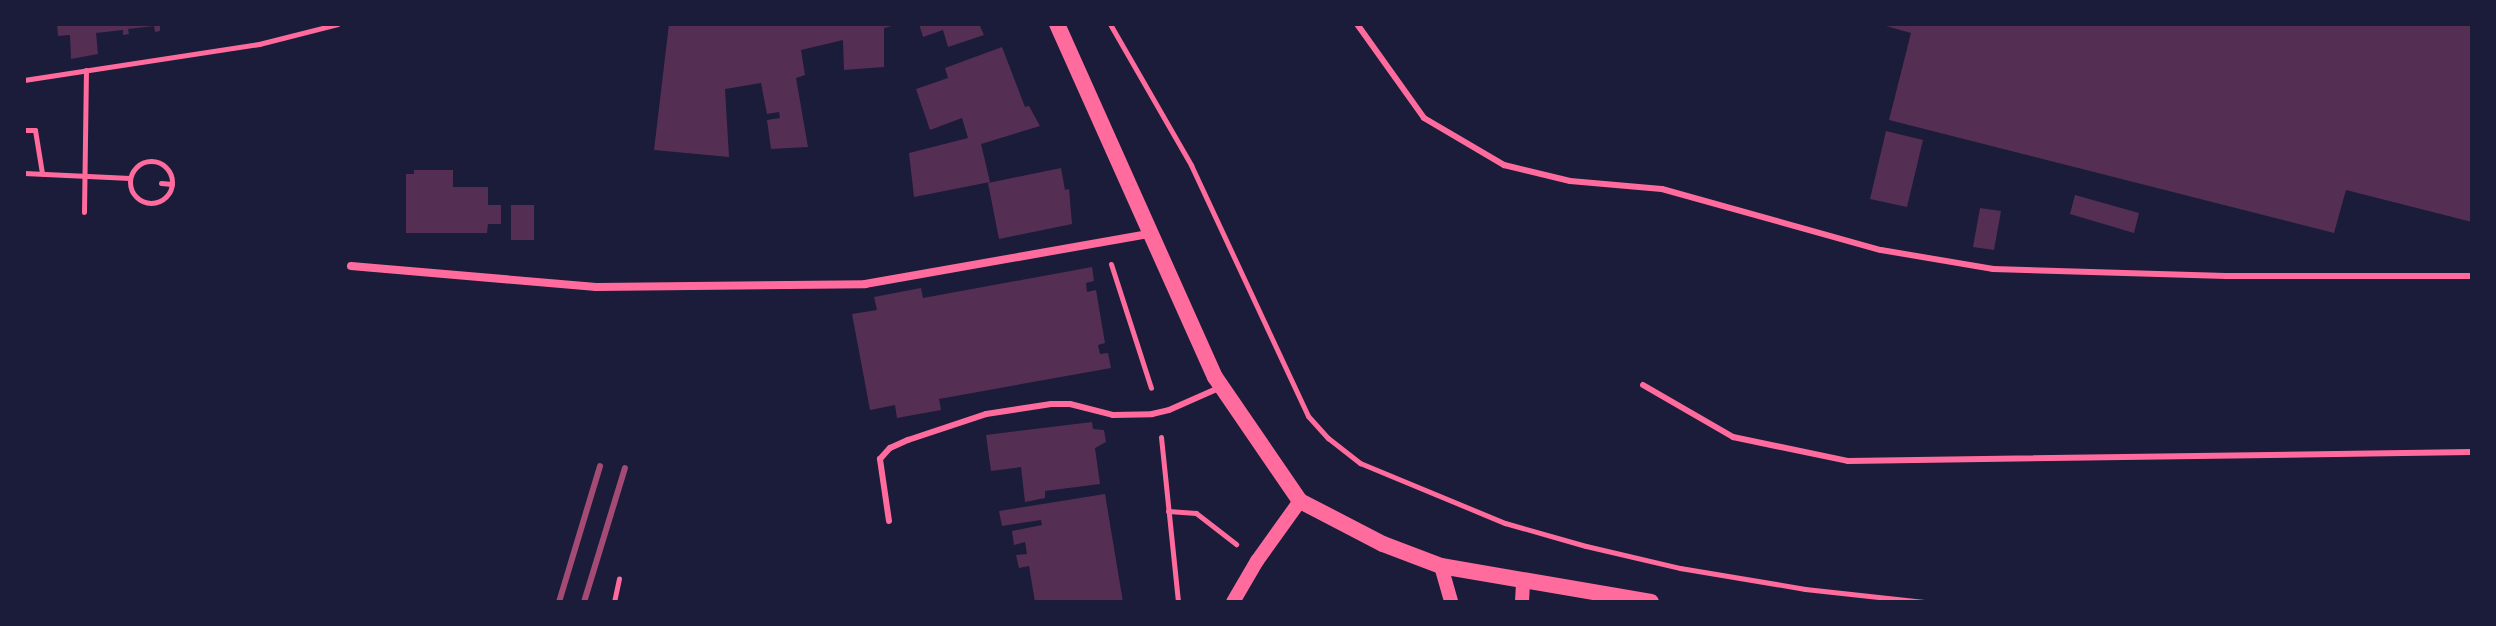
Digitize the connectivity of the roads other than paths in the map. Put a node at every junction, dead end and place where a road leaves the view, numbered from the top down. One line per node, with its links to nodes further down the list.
1 (1057, 24): 3 (main road)
2 (1357, 24): 5 (lane)
3 (1153, 233): 4 (street); 7 (main road)
4 (351, 266)
5 (2472, 276)
6 (1643, 385): 8 (lane)
7 (1221, 387): 9 (main road); 10 (lane)
8 (2472, 452)
9 (1300, 501): 11 (main road); 13 (street)
10 (889, 521)
11 (1441, 566): 12 (main road); 14 (street)
12 (1523, 581): 15 (street); 16 (main road)
13 (1233, 602)
14 (1451, 602)
15 (1522, 602)
16 (1651, 602)

